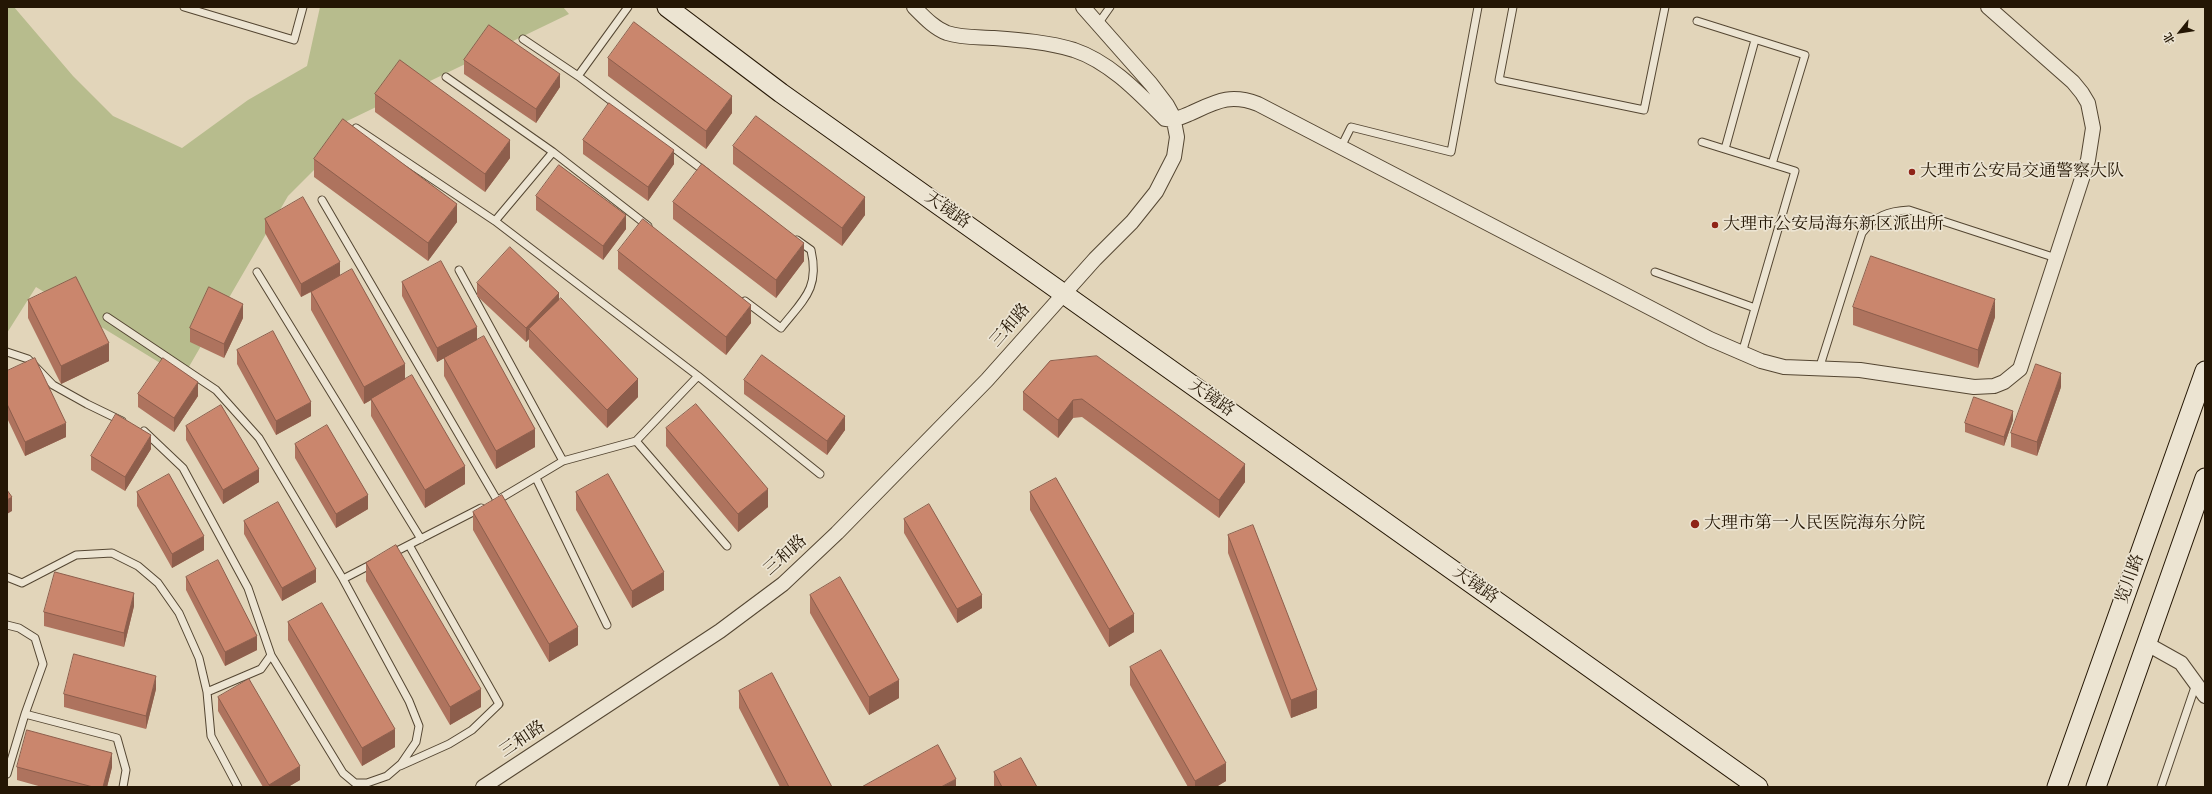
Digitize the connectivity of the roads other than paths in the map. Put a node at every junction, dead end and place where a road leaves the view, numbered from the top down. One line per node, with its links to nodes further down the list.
1 (184, 7): 12 (lane)
2 (303, 7): 12 (lane)
3 (628, 7): 17 (lane)
4 (667, 7): 35 (street, 天镜路)
5 (914, 7): 19 (street)
6 (1082, 7): 14 (street, 三和路)
7 (1110, 7): 14 (lane)
8 (1478, 7): 22 (lane)
9 (1513, 7): 10 (lane)
10 (1665, 7)
11 (1988, 7): 31 (street)
12 (207, 10)
13 (1697, 21): 16 (lane)
14 (1098, 24): 19 (street, 三和路)
15 (523, 39): 17 (lane)
16 (1755, 40): 23 (lane); 25 (lane)
17 (578, 76): 26 (lane)
18 (446, 77): 24 (lane)
19 (1174, 120): 22 (street); 35 (street, 三和路)
20 (356, 128): 28 (lane)
21 (1702, 142): 23 (lane)
22 (1341, 148): 40 (street)
23 (1725, 149): 25 (lane)
24 (553, 152): 28 (lane); 29 (lane)
25 (1772, 164): 37 (lane)
26 (717, 180)
27 (322, 200): 49 (lane)
28 (496, 221): 43 (lane)
29 (657, 233)
30 (792, 236): 36 (lane)
31 (2056, 258): 41 (street); 41 (lane)
32 (459, 270): 45 (lane)
33 (257, 272): 50 (lane)
34 (1655, 272): 37 (lane)
35 (1063, 294): 70 (street, 三和路); 71 (street, 天镜路)
36 (738, 295)
37 (1755, 308): 40 (lane)
38 (107, 317): 56 (lane)
39 (7, 352): 60 (lane)
40 (1742, 353): 41 (street)
41 (1819, 369)
42 (2205, 371): 72 (street, 览川路)
43 (698, 376): 44 (lane); 46 (lane)
44 (636, 441): 45 (lane); 52 (lane)
45 (563, 461): 47 (lane)
46 (820, 474)
47 (536, 478): 49 (lane); 58 (lane)
48 (2205, 478): 59 (street)
49 (497, 500): 50 (lane)
50 (421, 539): 51 (lane)
51 (409, 545): 53 (lane); 65 (lane)
52 (727, 546)
53 (384, 558)
54 (378, 561): 56 (lane)
55 (7, 577): 62 (lane)
56 (342, 579): 65 (lane)
57 (7, 624): 64 (lane)
58 (607, 625)
59 (2146, 644): 61 (street); 73 (street)
60 (271, 654): 62 (lane); 67 (lane)
61 (2196, 684): 63 (street); 74 (lane)
62 (207, 692): 69 (lane)
63 (2205, 696)
64 (25, 714): 66 (lane); 68 (lane)
65 (396, 768): 67 (lane)
66 (7, 774)
67 (365, 785)
68 (123, 787)
69 (238, 787)
70 (483, 787)
71 (1758, 787)
72 (2057, 787)
73 (2096, 787)
74 (2161, 787)

